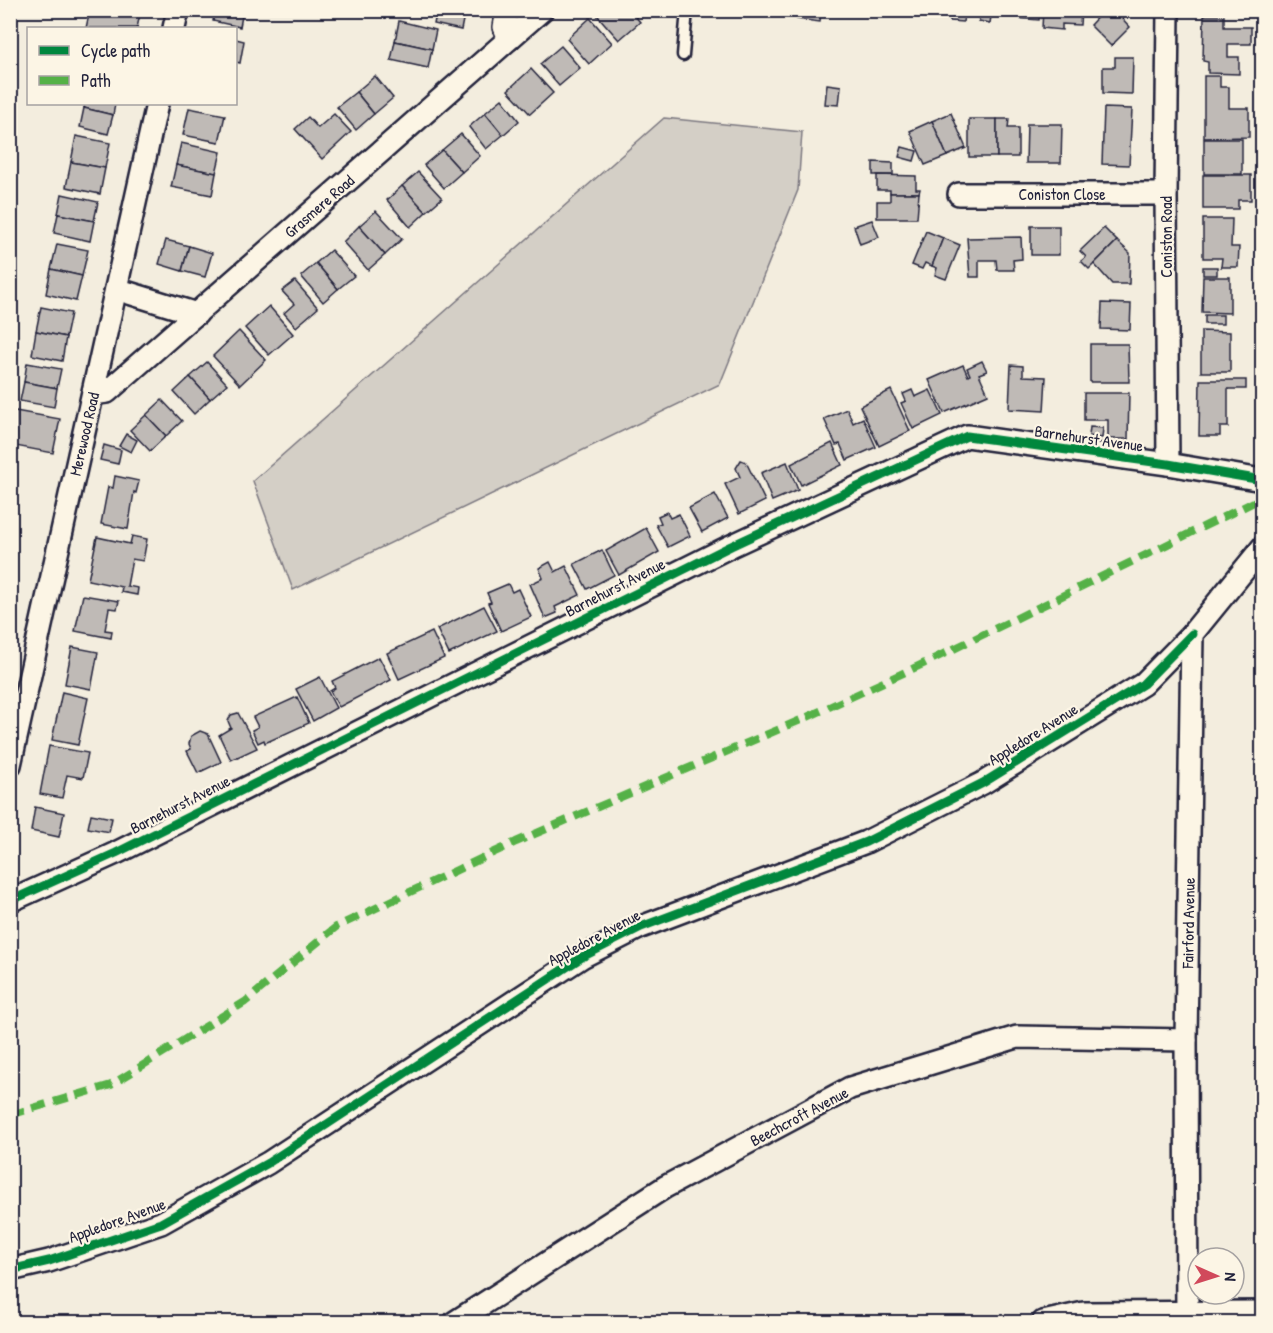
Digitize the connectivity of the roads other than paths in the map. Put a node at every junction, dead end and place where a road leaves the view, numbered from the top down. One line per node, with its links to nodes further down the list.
1 (178, 10): 6 (street)
2 (507, 10): 7 (street)
3 (542, 10): 7 (street, Grasmere Road)
4 (687, 10): 8 (lane)
5 (1168, 10): 11 (street, Coniston Road)
6 (174, 27)
7 (509, 39): 13 (street, Grasmere Road)
8 (683, 55)
9 (157, 105): 12 (street, Merewood Road)
10 (959, 194): 11 (street, Coniston Close)
11 (1166, 194): 15 (street, Coniston Road)
12 (116, 289): 13 (street); 14 (street, Merewood Road)
13 (197, 314): 14 (street, Grasmere Road)
14 (93, 394): 19 (street, Merewood Road)
15 (1167, 464): 16 (street, Barnehurst Avenue); 20 (street, Barnehurst Avenue)
16 (1263, 480)
17 (1263, 548): 18 (street)
18 (1192, 634): 21 (street, Fairford Avenue); 22 (street, Appledore Avenue)
19 (10, 765)
20 (10, 901)
21 (1186, 1040): 24 (street, Fairford Avenue); 25 (street, Beechcroft Avenue)
22 (10, 1270)
23 (1263, 1312): 24 (street)
24 (1186, 1317): 26 (street)
25 (455, 1323)
26 (1043, 1323)

